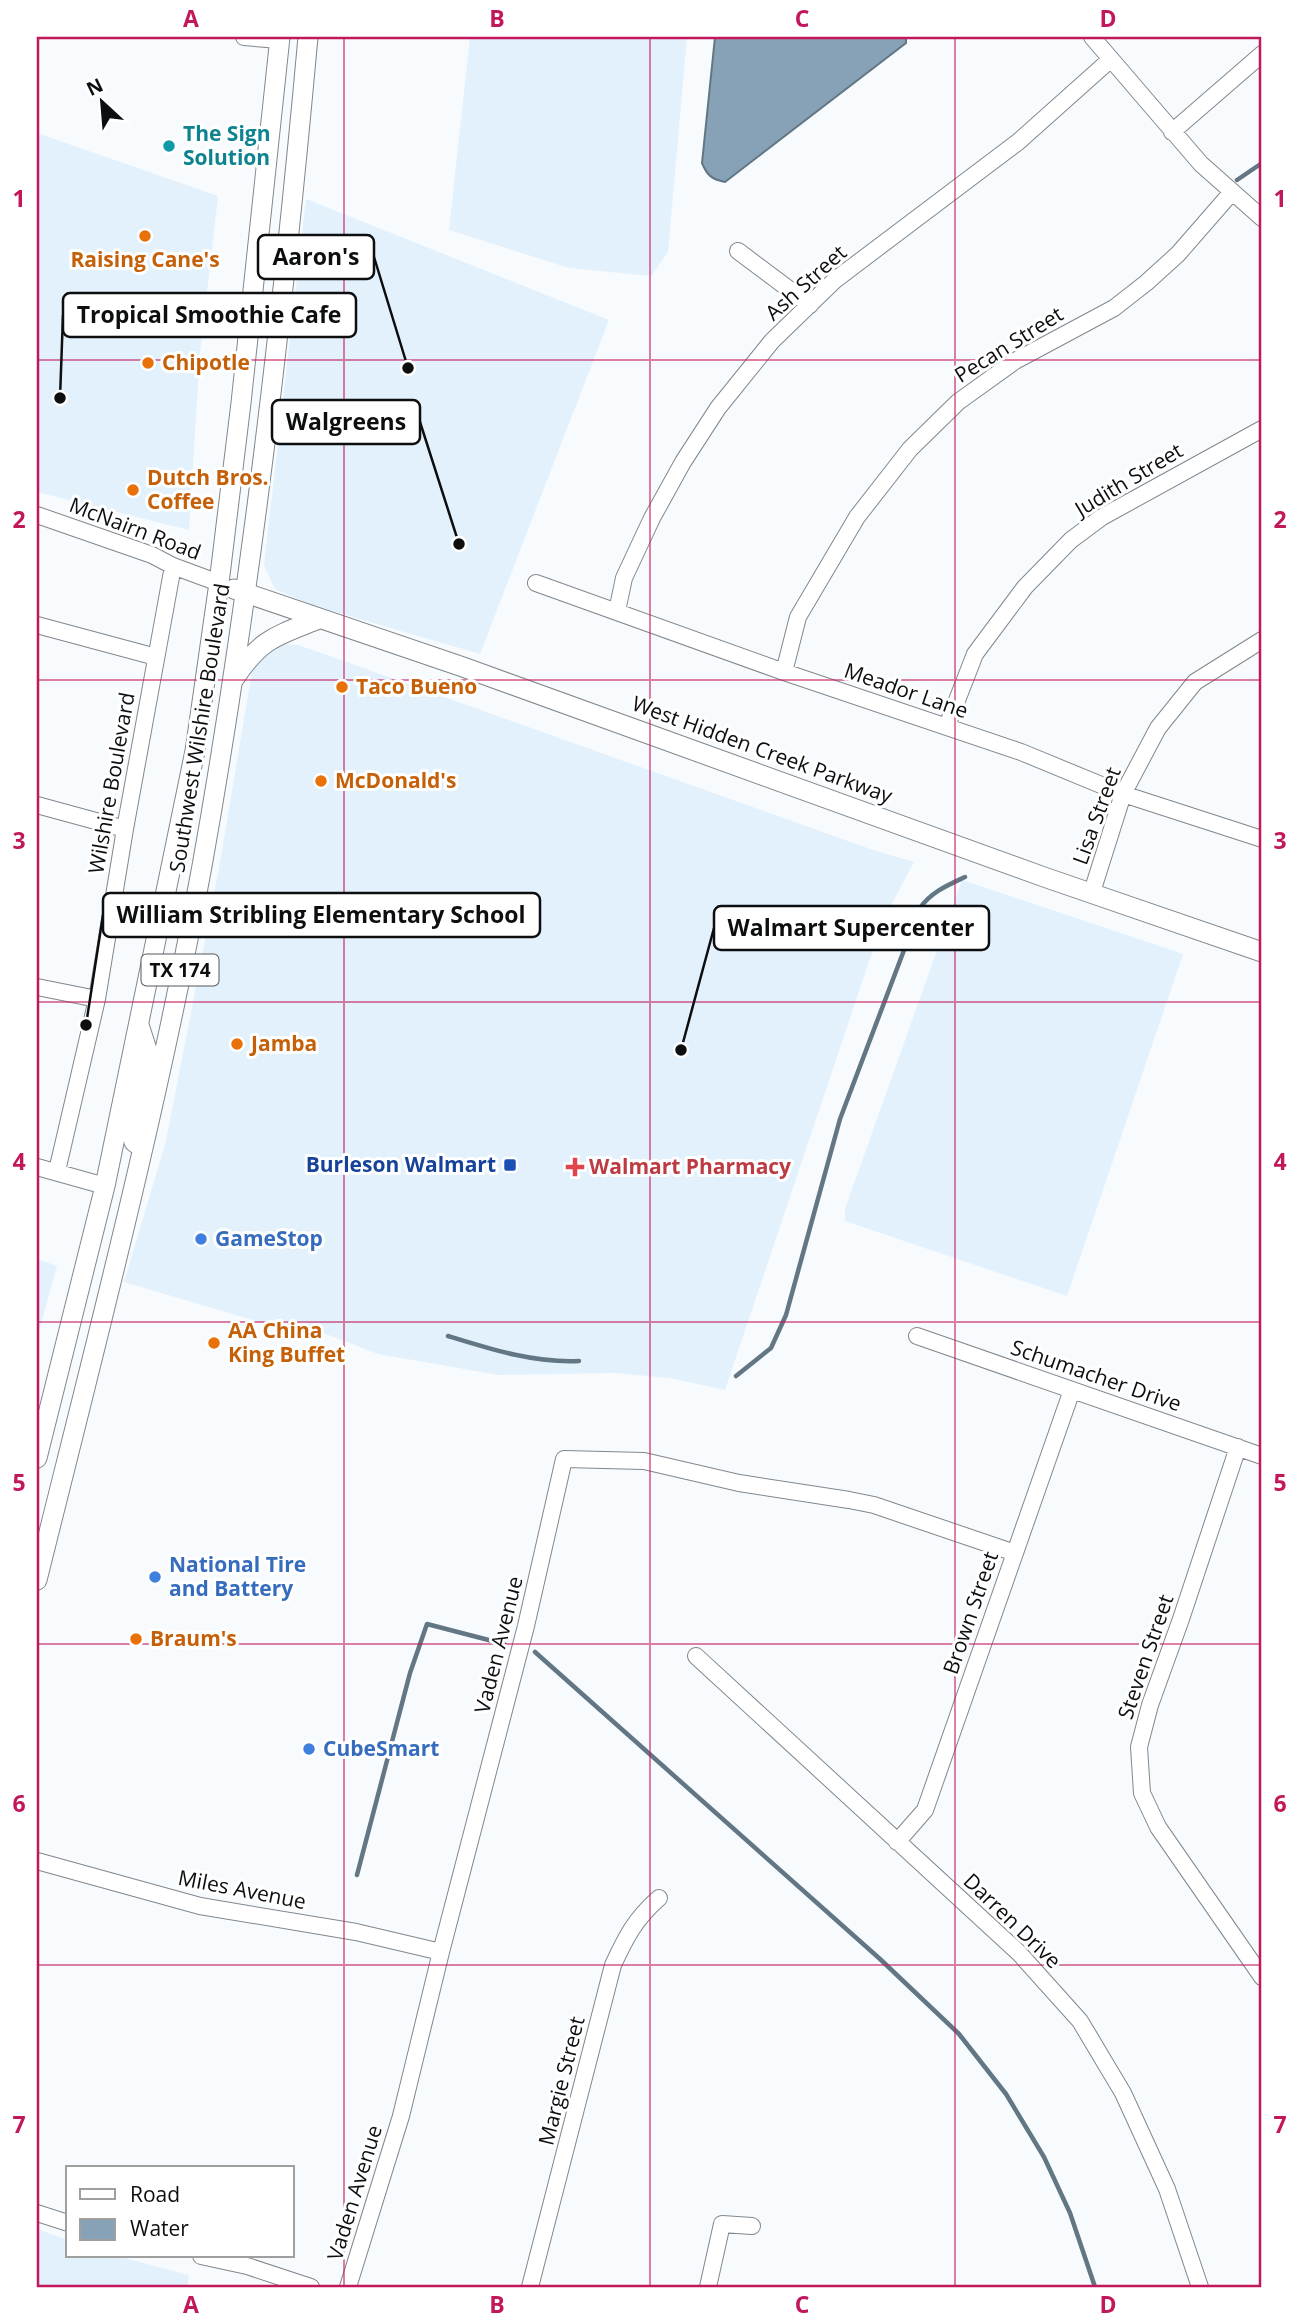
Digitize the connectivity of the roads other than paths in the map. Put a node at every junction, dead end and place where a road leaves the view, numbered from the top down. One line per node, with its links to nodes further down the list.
1 (244, 37): 4 (street)
2 (308, 37): 17 (main road, Southwest Wilshire Boulevard / TX 174)
3 (1092, 37): 6 (street)
4 (280, 38): 15 (main road, Southwest Wilshire Boulevard / TX 174)
5 (1262, 54): 7 (street)
6 (1111, 59): 7 (street); 11 (street, Ash Street)
7 (1172, 132): 8 (street)
8 (1232, 192): 9 (street); 23 (street, Pecan Street)
9 (1262, 218)
10 (738, 251): 11 (street)
11 (810, 305): 18 (street, Ash Street)
12 (1262, 429): 25 (street, Judith Street)
13 (37, 515): 14 (street, McNairn Road)
14 (173, 566): 15 (street, McNairn Road); 22 (street, Wilshire Boulevard)
15 (219, 583): 17 (main road, West Hidden Creek Parkway); 34 (main road, Southwest Wilshire Boulevard / TX 174)
16 (537, 583): 18 (street, Meador Lane)
17 (246, 593): 19 (main road, West Hidden Creek Parkway); 24 (main road, Southwest Wilshire Boulevard / TX 174)
18 (617, 611): 23 (street, Meador Lane)
19 (319, 619): 24 (main road); 30 (main road, West Hidden Creek Parkway)
20 (37, 625): 22 (street)
21 (1262, 640): 26 (street, Lisa Street)
22 (156, 657): 28 (street, Wilshire Boulevard)
23 (783, 672): 25 (street, Meador Lane)
24 (231, 683): 35 (main road, Southwest Wilshire Boulevard / TX 174)
25 (947, 726): 26 (street, Meador Lane)
26 (1123, 794): 29 (street, Meador Lane); 30 (street, Lisa Street)
27 (37, 805): 28 (street)
28 (125, 830): 33 (street, Wilshire Boulevard)
29 (1262, 839)
30 (1092, 892): 31 (main road, West Hidden Creek Parkway)
31 (1262, 952)
32 (37, 987): 33 (street)
33 (97, 999): 37 (street, Wilshire Boulevard)
34 (138, 1024): 35 (main road); 38 (main road, Southwest Wilshire Boulevard / TX 174)
35 (143, 1147): 42 (main road, Southwest Wilshire Boulevard / TX 174)
36 (37, 1167): 37 (street)
37 (57, 1171): 38 (street)
38 (105, 1186): 41 (main road, Southwest Wilshire Boulevard / TX 174)
39 (917, 1336): 40 (street, Schumacher Drive)
40 (1072, 1390): 43 (street, Schumacher Drive); 46 (street, Brown Street)
41 (46, 1422): 42 (main road); 45 (main road, Southwest Wilshire Boulevard / TX 174)
42 (75, 1429): 47 (main road, Southwest Wilshire Boulevard / TX 174)
43 (1238, 1447): 44 (street, Schumacher Drive); 53 (street, Steven Street)
44 (1262, 1456)
45 (37, 1458)
46 (1015, 1553): 49 (street, Brown Street); 52 (street, Vaden Avenue)
47 (37, 1580)
48 (696, 1656): 49 (street, Darren Drive)
49 (897, 1842): 62 (street, Darren Drive)
50 (37, 1861): 52 (street, Miles Avenue)
51 (659, 1898): 60 (street, Margie Street)
52 (441, 1952): 59 (street, Vaden Avenue)
53 (1262, 1977)
54 (37, 2213): 55 (street)
55 (66, 2222)
56 (752, 2226): 61 (street)
57 (210, 2258): 58 (street)
58 (311, 2287)
59 (348, 2287)
60 (530, 2287)
61 (708, 2287)
62 (1200, 2287)

